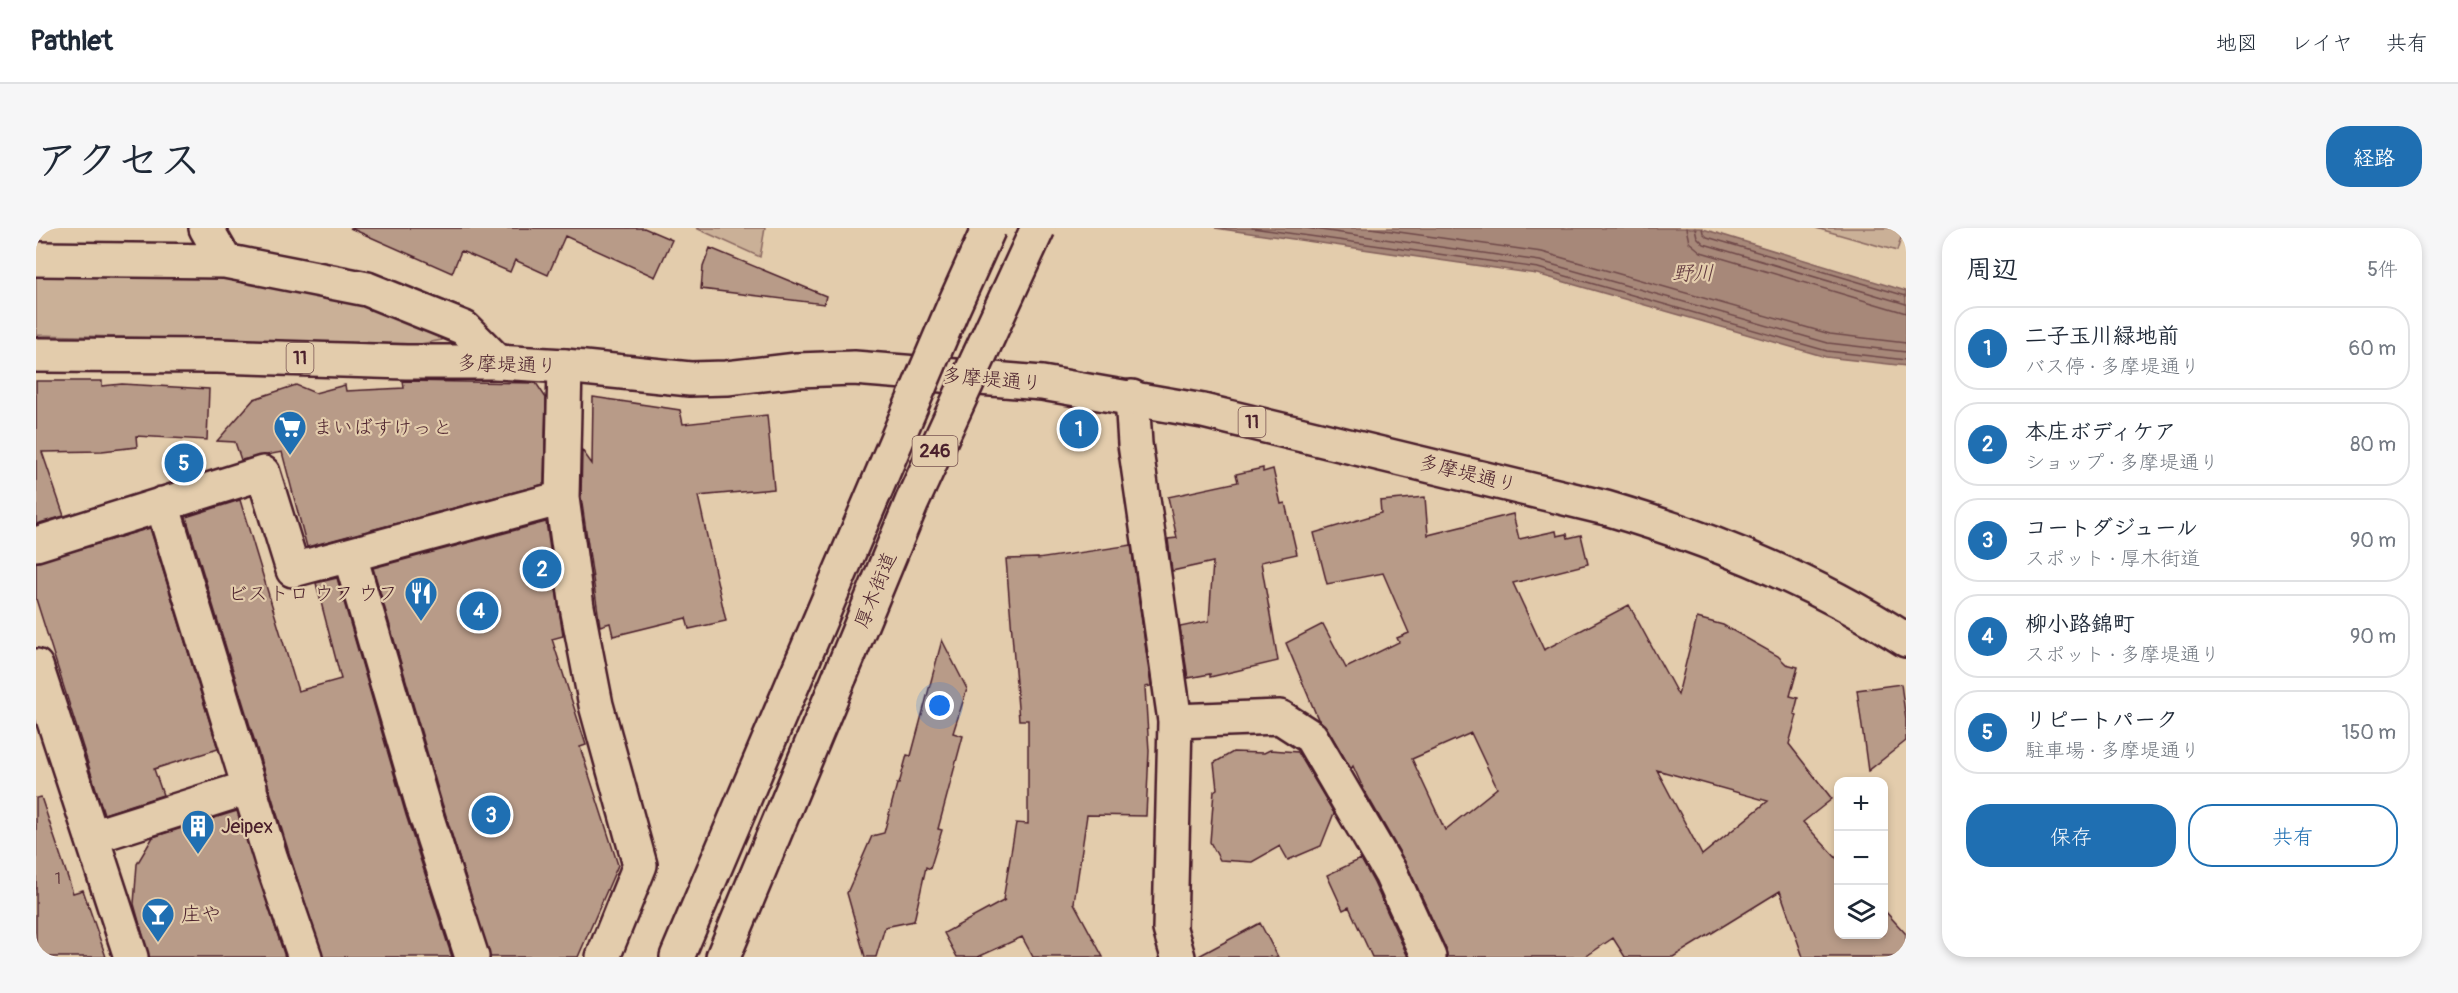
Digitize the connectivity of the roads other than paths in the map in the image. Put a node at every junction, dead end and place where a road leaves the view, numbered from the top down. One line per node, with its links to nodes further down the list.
1 (206, 228): 5 (main road)
2 (989, 228): 23 (main road, 厚木街道 / 246, bridge)
3 (1038, 228): 24 (main road, 厚木街道 / 246, bridge)
4 (36, 259): 5 (main road)
5 (225, 261): 7 (main road)
6 (36, 355): 7 (main road, 多摩堤通り / 11)
7 (498, 362): 8 (main road, 多摩堤通り / 11)
8 (565, 366): 9 (main road, 多摩堤通り / 11); 10 (main road)
9 (1132, 397): 14 (main road, 多摩堤通り / 11); 16 (main road)
10 (561, 498): 13 (main road); 22 (main road)
11 (162, 504): 12 (main road); 13 (main road); 17 (main road)
12 (36, 544)
13 (350, 556): 21 (main road)
14 (1906, 640)
15 (36, 666): 18 (main road)
16 (1175, 721): 25 (main road); 26 (main road)
17 (250, 787): 18 (main road); 20 (main road)
18 (92, 837): 19 (main road)
19 (131, 957)
20 (305, 957)
21 (472, 957)
22 (603, 957)
23 (677, 957)
24 (723, 957)
25 (1178, 957)
26 (1429, 957)

